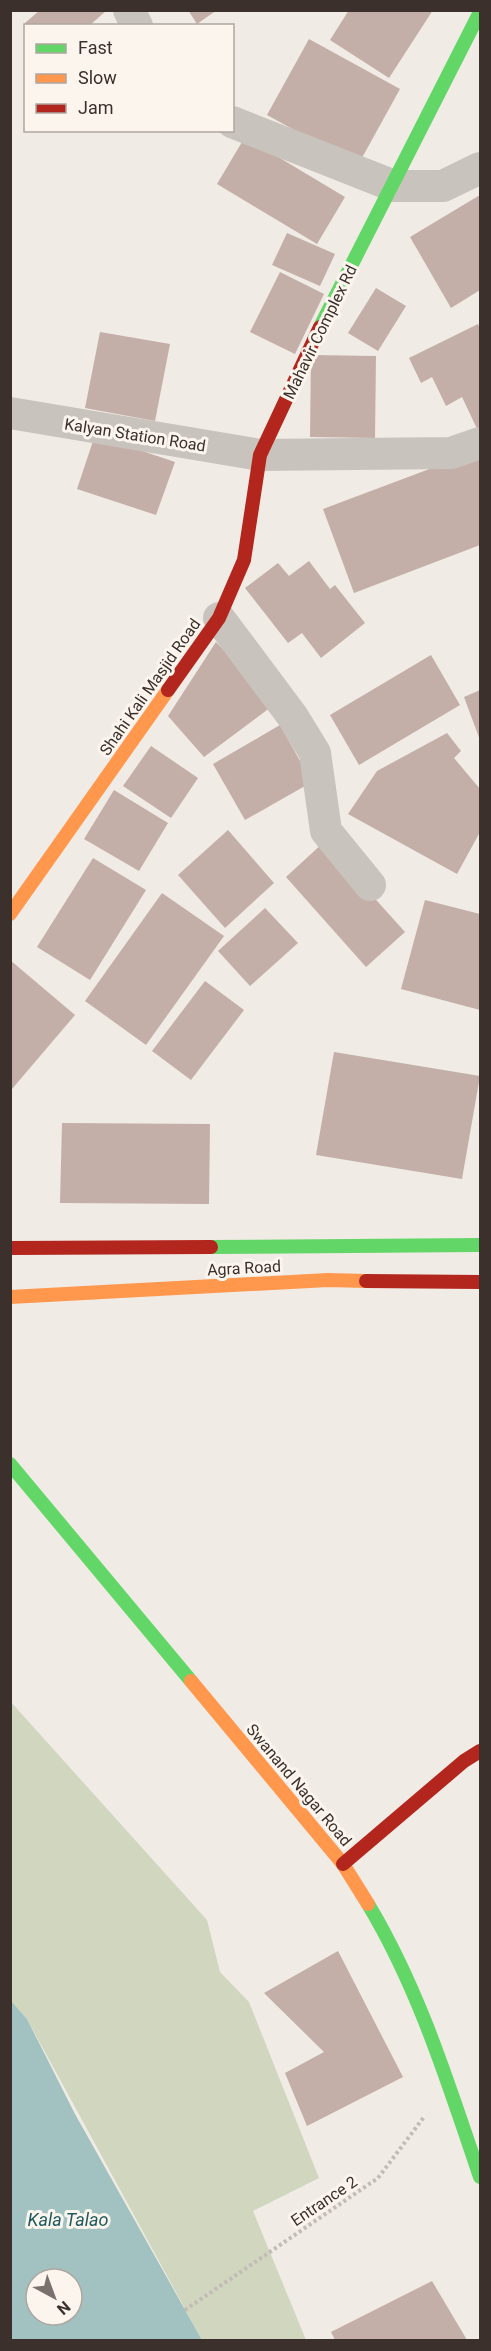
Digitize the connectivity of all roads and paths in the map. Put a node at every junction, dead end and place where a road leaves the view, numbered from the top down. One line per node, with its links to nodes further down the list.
1 (129, 10): 3 (street)
2 (480, 12): 6 (main road, Mahavir Complex Rd)
3 (136, 24)
4 (234, 123): 6 (street)
5 (480, 168): 6 (street)
6 (394, 186): 9 (main road, Mahavir Complex Rd)
7 (10, 413): 9 (street, Kalyan Station Road)
8 (480, 443): 9 (street)
9 (260, 455): 10 (main road, Shahi Kali Masjid Road)
10 (219, 618): 11 (street); 12 (main road, Shahi Kali Masjid Road)
11 (370, 885)
12 (10, 914)
13 (480, 1245): 14 (main road, Agra Road)
14 (10, 1248)
15 (480, 1282): 16 (main road, Agra Road)
16 (10, 1297)
17 (10, 1464): 19 (main road, Swanand Nagar Road)
18 (480, 1751): 19 (main road)
19 (343, 1864): 20 (main road, Swanand Nagar Road)
20 (450, 2083): 21 (main road, Swanand Nagar Road); 22 (path, Entrance 2)
21 (480, 2177)
22 (185, 2310)

